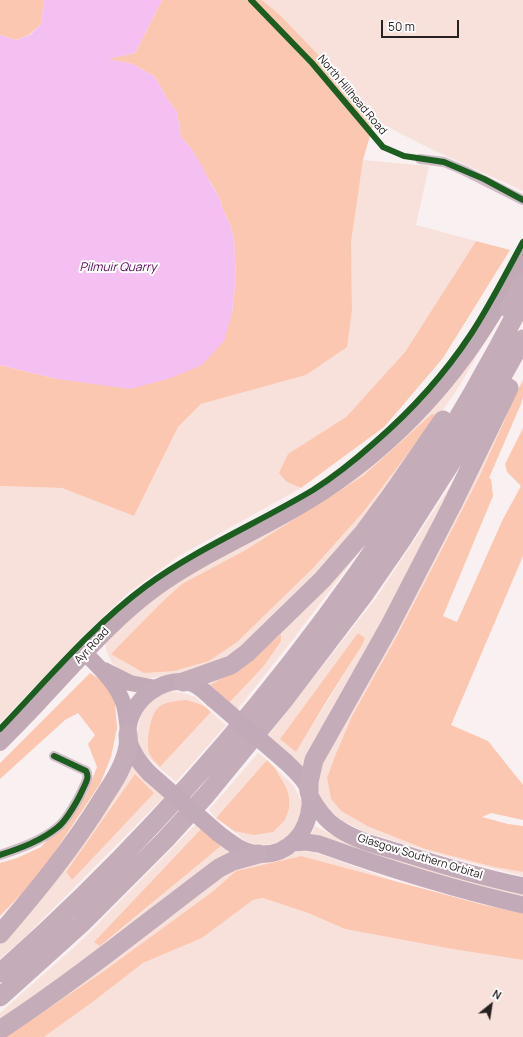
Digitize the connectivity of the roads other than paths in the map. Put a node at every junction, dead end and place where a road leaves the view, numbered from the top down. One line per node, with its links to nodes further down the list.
1 (420, 159): 2 (street)
2 (523, 200)
3 (523, 258): 8 (main road, Ayr Road)
4 (523, 282): 10 (highway)
5 (523, 300): 22 (highway)
6 (523, 339): 23 (highway)
7 (523, 360): 15 (highway)
8 (85, 654): 9 (main road); 13 (main road, Ayr Road)
9 (102, 670): 11 (main road); 12 (main road)
10 (183, 682): 11 (highway); 15 (highway, Glasgow Southern Orbital, bridge)
11 (156, 688): 12 (highway)
12 (128, 732): 17 (highway, bridge); 21 (highway)
13 (0, 743)
14 (54, 756): 18 (street)
15 (309, 793): 16 (highway); 19 (highway, Glasgow Southern Orbital)
16 (293, 843): 17 (highway); 20 (highway, Glasgow Southern Orbital)
17 (258, 854): 24 (highway)
18 (0, 855)
19 (523, 886)
20 (523, 904)
21 (0, 934)
22 (0, 973)
23 (0, 997)
24 (0, 1030)

